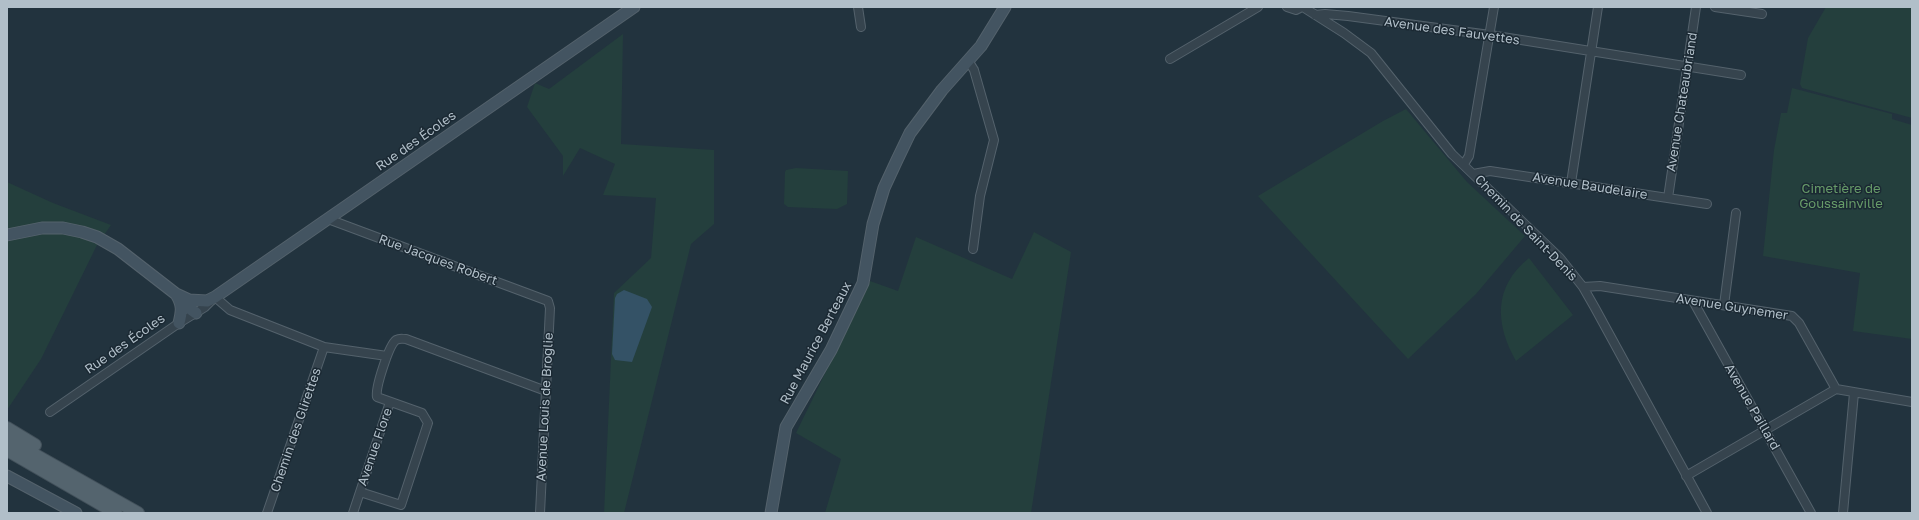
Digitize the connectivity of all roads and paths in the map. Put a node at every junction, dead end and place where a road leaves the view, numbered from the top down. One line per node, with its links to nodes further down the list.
1 (634, 7): 26 (street, Rue des Écoles)
2 (858, 7): 13 (street)
3 (1005, 7): 17 (street, Rue Maurice Berteaux)
4 (1258, 7): 16 (street)
5 (1287, 7): 6 (street)
6 (1302, 7): 12 (street, Chemin de Saint-Denis)
7 (1494, 7): 14 (street)
8 (1598, 7): 15 (street)
9 (1696, 7): 18 (street, Avenue Chateaubriand)
10 (1715, 7): 11 (street)
11 (1762, 14)
12 (1314, 15): 14 (street, Avenue des Fauvettes); 20 (street, Chemin de Saint-Denis)
13 (860, 27)
14 (1490, 35): 15 (street, Avenue des Fauvettes); 20 (street)
15 (1590, 51): 18 (street, Avenue des Fauvettes); 22 (street)
16 (1170, 59)
17 (969, 62): 28 (street); 61 (street, Rue Maurice Berteaux)
18 (1688, 66): 19 (street, Avenue des Fauvettes); 23 (street, Avenue Chateaubriand)
19 (1741, 75)
20 (1464, 164): 21 (street, Chemin de Saint-Denis)
21 (1473, 174): 22 (street, Avenue Baudelaire); 29 (street, Chemin de Saint-Denis)
22 (1571, 183): 23 (street, Avenue Baudelaire)
23 (1668, 198): 24 (street, Avenue Baudelaire)
24 (1707, 204)
25 (1736, 213): 34 (street)
26 (328, 219): 31 (street, Rue des Écoles); 32 (street, Rue Jacques Robert)
27 (9, 236): 30 (street, Rue des Écoles)
28 (973, 249)
29 (1582, 286): 33 (street, Avenue Guynemer); 51 (street, Chemin de Saint-Denis)
30 (179, 298): 31 (street, Rue des Écoles); 35 (street); 36 (street)
31 (214, 298): 35 (street, Rue des Écoles); 37 (street)
32 (548, 301): 40 (street, Avenue Louis de Broglie)
33 (1693, 301): 34 (street, Avenue Guynemer); 46 (street, Avenue Paillard)
34 (1724, 306): 39 (street, Avenue Guynemer)
35 (196, 313): 36 (street, Rue des Écoles)
36 (179, 323): 44 (street, Rue des Écoles)
37 (324, 347): 38 (street); 58 (street, Chemin des Glirettes)
38 (387, 356): 40 (street); 42 (street, Avenue Flore)
39 (1836, 389): 41 (street); 46 (street)
40 (546, 391): 60 (street, Avenue Louis de Broglie)
41 (1854, 393): 43 (street); 64 (street)
42 (390, 402): 54 (street, Avenue Flore); 54 (street, Avenue Flore)
43 (1912, 402)
44 (50, 412)
45 (7, 428): 52 (main road)
46 (1765, 430): 51 (street); 63 (street, Avenue Paillard)
47 (7, 439): 52 (main road)
48 (7, 450): 53 (main road)
49 (7, 459): 53 (main road)
50 (7, 476): 55 (street)
51 (1686, 476): 62 (street, Chemin de Saint-Denis)
52 (78, 478): 57 (main road)
53 (75, 490): 56 (main road)
54 (360, 492): 59 (street, Avenue Flore)
55 (76, 513)
56 (116, 513)
57 (138, 513)
58 (267, 513)
59 (353, 513)
60 (540, 513)
61 (771, 513)
62 (1707, 513)
63 (1811, 513)
64 (1844, 513)

